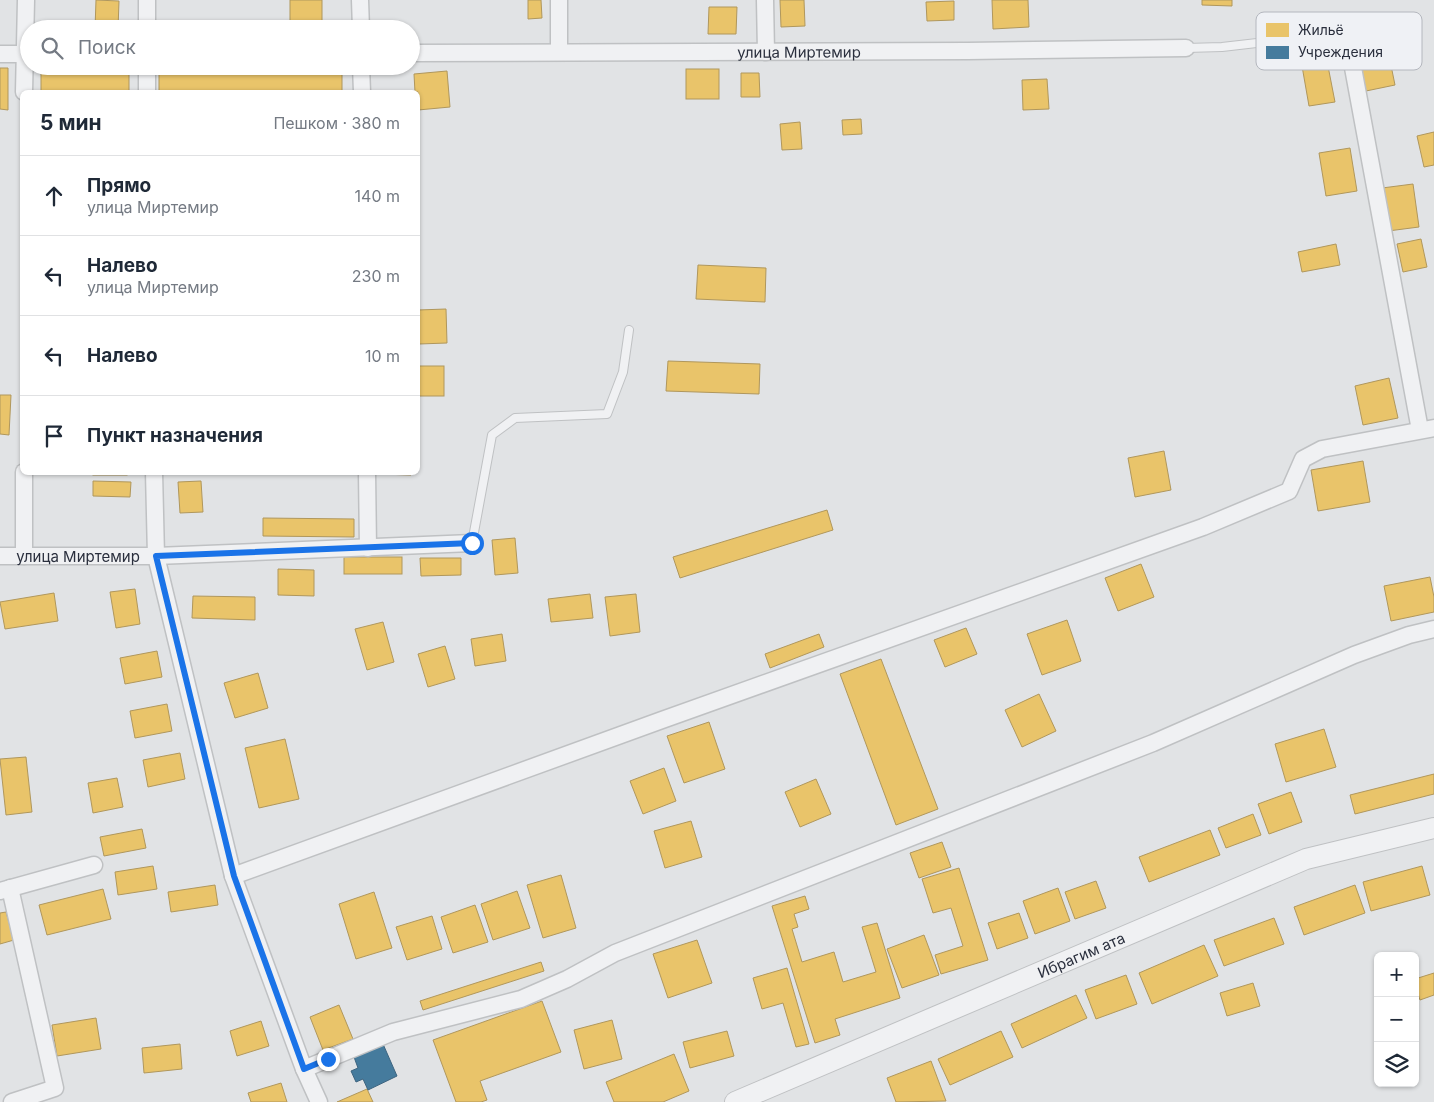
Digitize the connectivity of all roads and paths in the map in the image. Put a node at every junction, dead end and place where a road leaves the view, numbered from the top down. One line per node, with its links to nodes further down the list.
1 (26, 0): 6 (street)
2 (146, 0): 7 (street)
3 (360, 0): 8 (street)
4 (559, 0): 11 (street)
5 (765, 0): 12 (street)
6 (26, 20)
7 (146, 20)
8 (360, 20)
9 (1256, 43): 10 (lane)
10 (1186, 48): 12 (street, улица Миртемир)
11 (559, 52): 12 (street, улица Миртемир); 13 (street, улица Миртемир)
12 (766, 52)
13 (420, 53)
14 (0, 54): 15 (street)
15 (20, 54)
16 (1354, 70): 24 (street)
17 (25, 75): 20 (street)
18 (147, 75): 21 (street)
19 (361, 75): 22 (street)
20 (24, 90)
21 (147, 90)
22 (362, 90)
23 (629, 330): 28 (lane)
24 (1427, 429): 36 (street)
25 (24, 475): 31 (street)
26 (154, 475): 32 (street, улица Миртемир)
27 (367, 475): 29 (street)
28 (472, 543): 29 (street, улица Миртемир)
29 (368, 548): 32 (street, улица Миртемир)
30 (0, 556): 31 (street, улица Миртемир)
31 (24, 556): 32 (street, улица Миртемир)
32 (156, 556): 36 (street, улица Миртемир)
33 (1434, 629): 38 (street)
34 (1434, 828): 41 (street, Ибрагим ата)
35 (94, 866): 37 (street)
36 (234, 876): 38 (street, улица Миртемир)
37 (5, 890): 39 (street)
38 (304, 1069): 40 (street, улица Миртемир)
39 (12, 1102)
40 (319, 1102)
41 (735, 1102)

